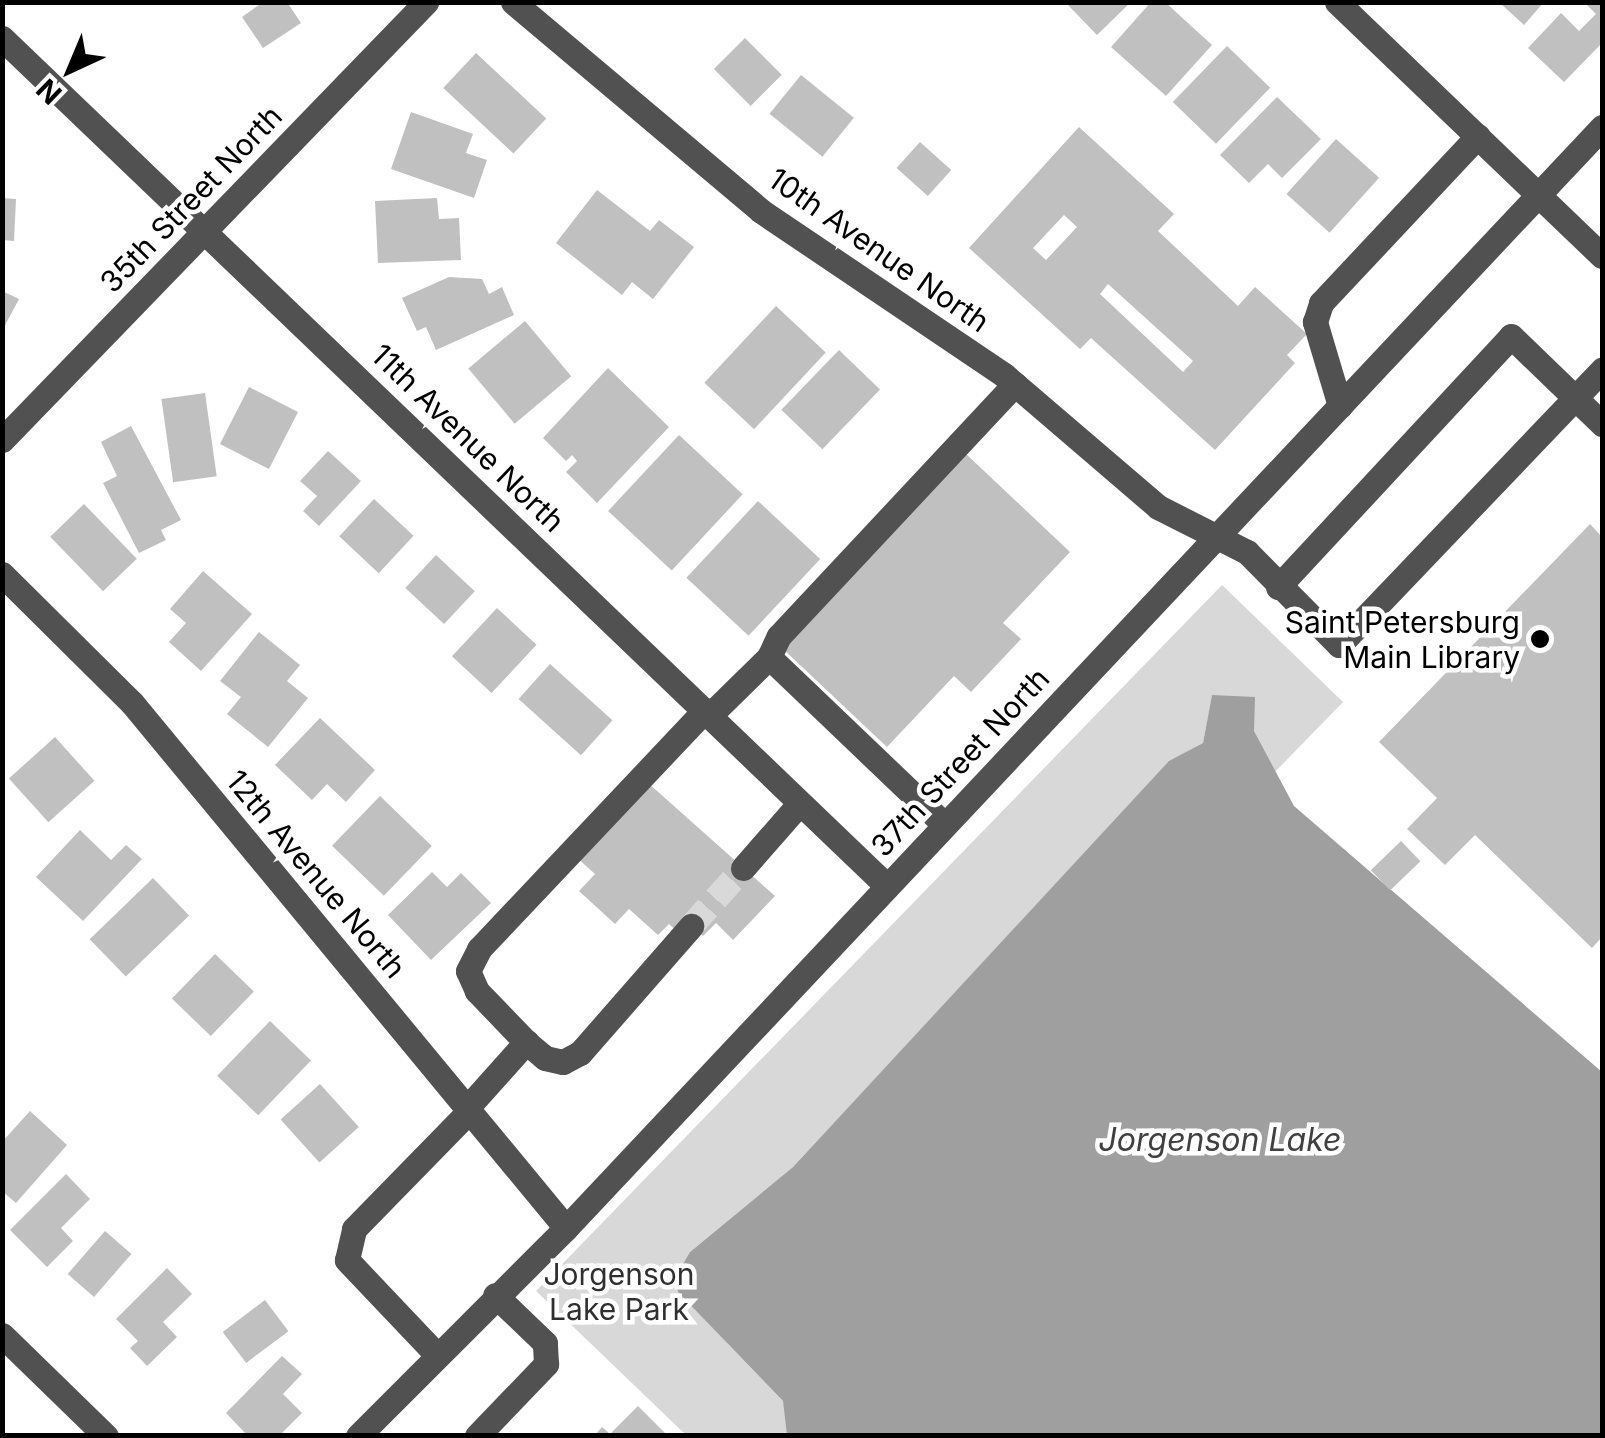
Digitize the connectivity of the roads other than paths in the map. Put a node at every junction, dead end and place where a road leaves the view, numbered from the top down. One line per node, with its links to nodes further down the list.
1 (426, 2): 8 (street, 35th Street North)
2 (513, 2): 11 (street, 10th Avenue North)
3 (1337, 2): 6 (street)
4 (2, 38): 8 (street, 11th Avenue North)
5 (1602, 127): 7 (street, 37th Street North)
6 (1478, 136): 7 (street); 13 (street)
7 (1538, 194): 9 (street); 13 (street, 37th Street North)
8 (206, 231): 15 (street, 35th Street North); 20 (street, 11th Avenue North)
9 (1602, 256)
10 (1602, 370): 12 (street)
11 (1015, 384): 16 (street, 10th Avenue North); 19 (street)
12 (1576, 399): 14 (street); 18 (street, 10th Avenue North); 18 (street)
13 (1340, 406): 16 (street, 37th Street North)
14 (1602, 424)
15 (2, 440)
16 (1218, 536): 18 (street, 10th Avenue North); 22 (street, 37th Street North)
17 (2, 574): 27 (street, 12th Avenue North)
18 (1278, 587)
19 (769, 657): 20 (street); 22 (street)
20 (707, 712): 21 (street, 11th Avenue North); 26 (street)
21 (800, 804): 23 (street); 24 (street, 11th Avenue North)
22 (945, 825): 24 (street, 37th Street North)
23 (744, 868)
24 (888, 886): 28 (street, 37th Street North)
25 (691, 926): 26 (street)
26 (526, 1042): 27 (street)
27 (468, 1109): 28 (street, 12th Avenue North); 31 (street)
28 (566, 1228): 29 (street, 37th Street North)
29 (495, 1295): 31 (street, 37th Street North); 34 (street)
30 (2, 1335): 32 (street)
31 (437, 1355): 33 (street, 37th Street North)
32 (106, 1436)
33 (358, 1436)
34 (478, 1436)

